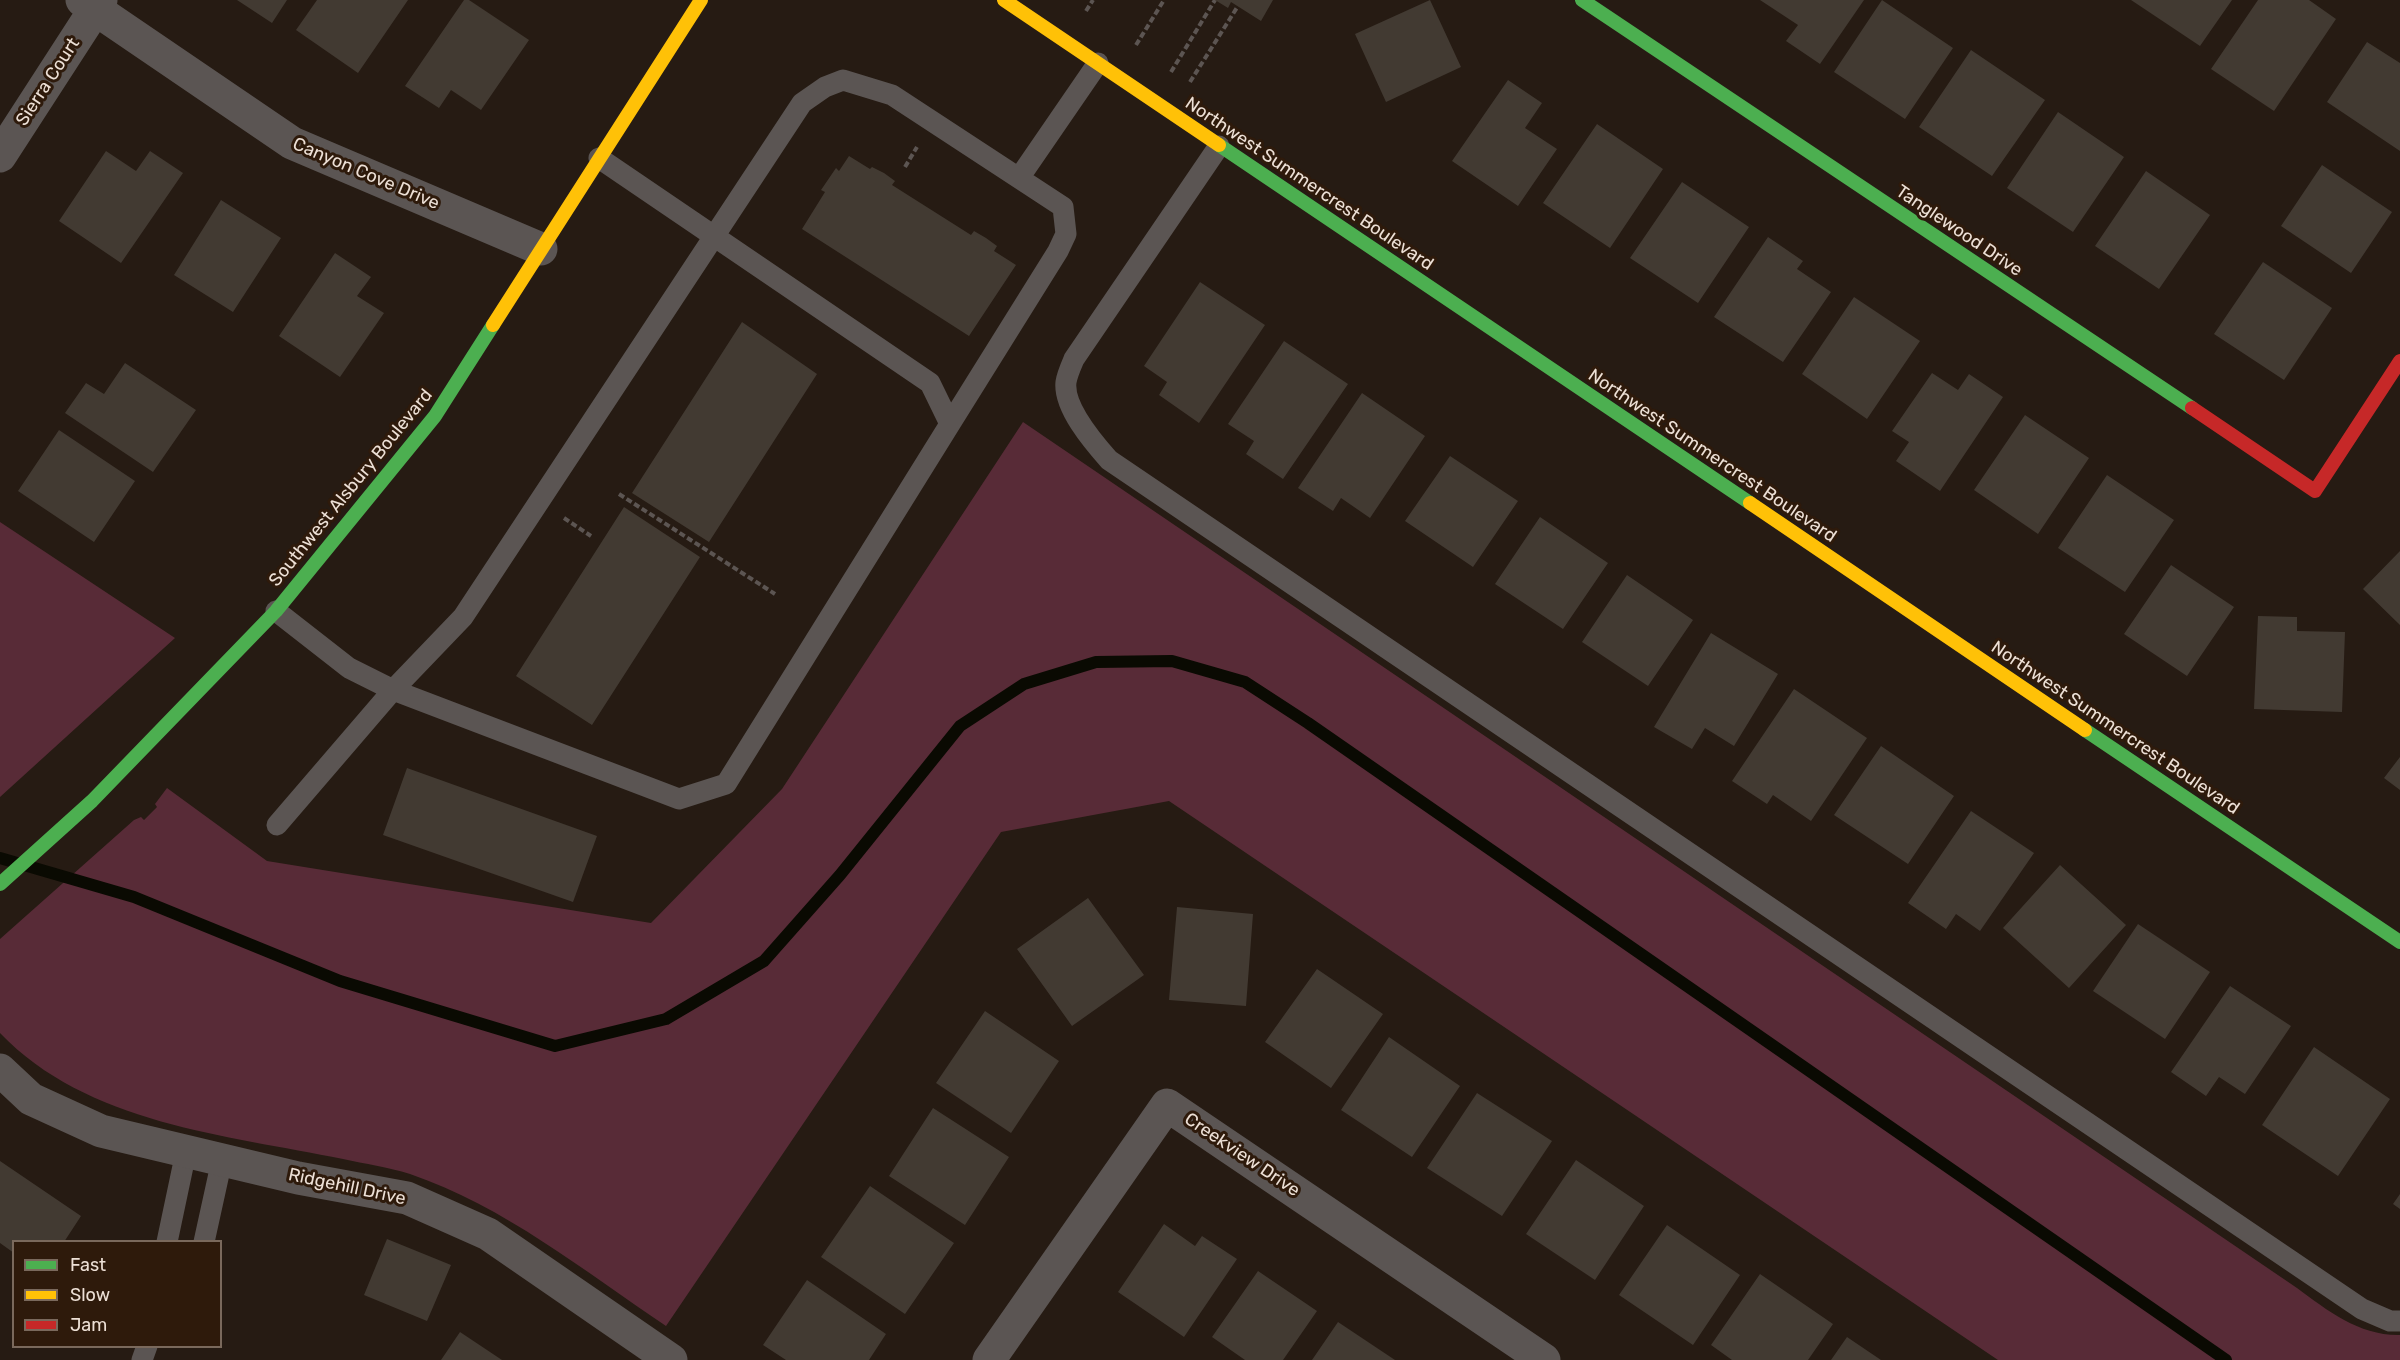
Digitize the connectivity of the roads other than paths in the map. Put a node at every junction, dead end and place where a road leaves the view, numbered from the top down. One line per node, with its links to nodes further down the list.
1 (701, 0): 8 (street, Southwest Alsbury Boulevard)
2 (1004, 0): 5 (street, Northwest Summercrest Boulevard)
3 (1582, 0): 12 (street, Tanglewood Drive)
4 (93, 3): 7 (street, Sierra Court); 11 (street, Canyon Cove Drive)
5 (1098, 63): 6 (street, Northwest Summercrest Boulevard); 9 (lane)
6 (1219, 146): 18 (street, Northwest Summercrest Boulevard); 24 (lane)
7 (0, 156)
8 (599, 158): 10 (lane); 11 (street, Southwest Alsbury Boulevard)
9 (1019, 178): 10 (lane); 13 (lane)
10 (715, 235): 13 (lane); 15 (lane)
11 (541, 249): 14 (street, Southwest Alsbury Boulevard)
12 (2400, 361)
13 (950, 424): 15 (lane)
14 (276, 611): 15 (lane); 17 (street, Southwest Alsbury Boulevard)
15 (393, 690): 16 (lane)
16 (277, 825)
17 (0, 884)
18 (2400, 942)
19 (0, 1070): 20 (street, Ridgehill Drive)
20 (186, 1152): 21 (street, Ridgehill Drive); 22 (lane)
21 (222, 1160): 23 (lane); 25 (street, Ridgehill Drive)
22 (167, 1240)
23 (204, 1240)
24 (2400, 1321)
25 (671, 1360)
26 (989, 1360): 27 (street, Creekview Drive)
27 (1544, 1360)

